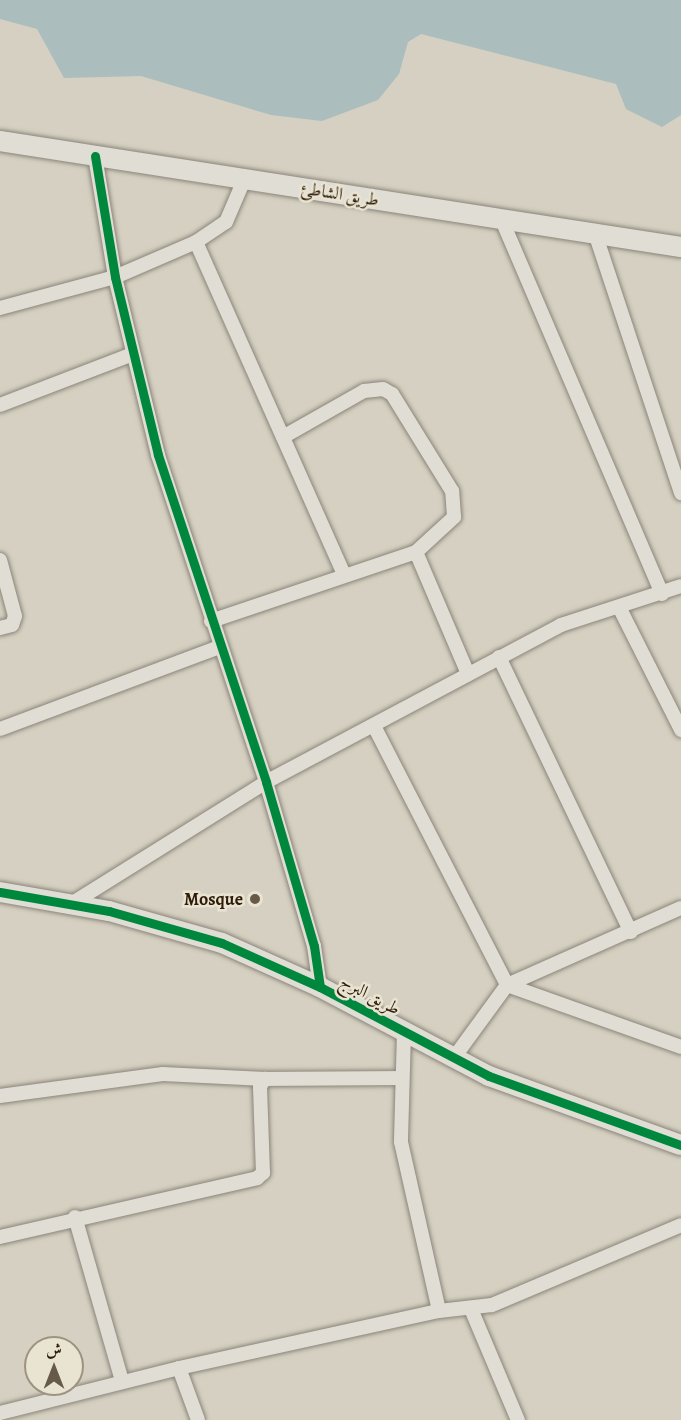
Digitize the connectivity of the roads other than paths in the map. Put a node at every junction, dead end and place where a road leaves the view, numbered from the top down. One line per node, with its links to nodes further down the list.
1 (0, 141): 2 (street, طريق الشاطئ)
2 (95, 156): 3 (street, طريق الشاطئ); 8 (street)
3 (244, 180): 4 (street, طريق الشاطئ); 6 (street)
4 (501, 218): 5 (street, طريق الشاطئ); 18 (street)
5 (596, 233): 7 (street, طريق الشاطئ); 13 (street)
6 (196, 242): 8 (street); 12 (street)
7 (681, 247)
8 (115, 278): 9 (street); 10 (street)
9 (0, 308)
10 (134, 354): 11 (street); 20 (street)
11 (0, 405)
12 (283, 437): 14 (street); 16 (street)
13 (681, 493)
14 (416, 552): 16 (street); 24 (street)
15 (0, 560): 21 (street)
16 (344, 574): 20 (street)
17 (681, 586): 18 (street)
18 (662, 594): 19 (street)
19 (619, 607): 23 (street); 27 (street)
20 (211, 621): 22 (street)
21 (0, 628)
22 (219, 646): 26 (street); 28 (street)
23 (499, 657): 24 (street); 32 (street)
24 (468, 674): 25 (street)
25 (374, 726): 28 (street); 33 (street)
26 (0, 729)
27 (681, 730)
28 (266, 782): 30 (street); 34 (street)
29 (0, 892): 30 (street, طريق البرج)
30 (71, 904): 34 (street, طريق البرج)
31 (681, 908): 32 (street)
32 (631, 932): 33 (street)
33 (507, 985): 36 (street); 37 (street)
34 (320, 987): 35 (street, طريق البرج)
35 (404, 1032): 37 (street, طريق البرج); 38 (street)
36 (681, 1047)
37 (453, 1059): 41 (street, طريق البرج)
38 (399, 1078): 39 (street); 46 (street)
39 (265, 1079): 40 (street); 42 (street)
40 (0, 1096)
41 (681, 1145)
42 (75, 1217): 44 (street); 48 (street)
43 (681, 1225): 45 (street)
44 (0, 1237)
45 (471, 1309): 46 (street); 51 (street)
46 (439, 1311): 47 (street)
47 (179, 1368): 48 (street); 50 (street)
48 (122, 1381): 49 (street)
49 (0, 1413)
50 (198, 1420)
51 (518, 1420)

